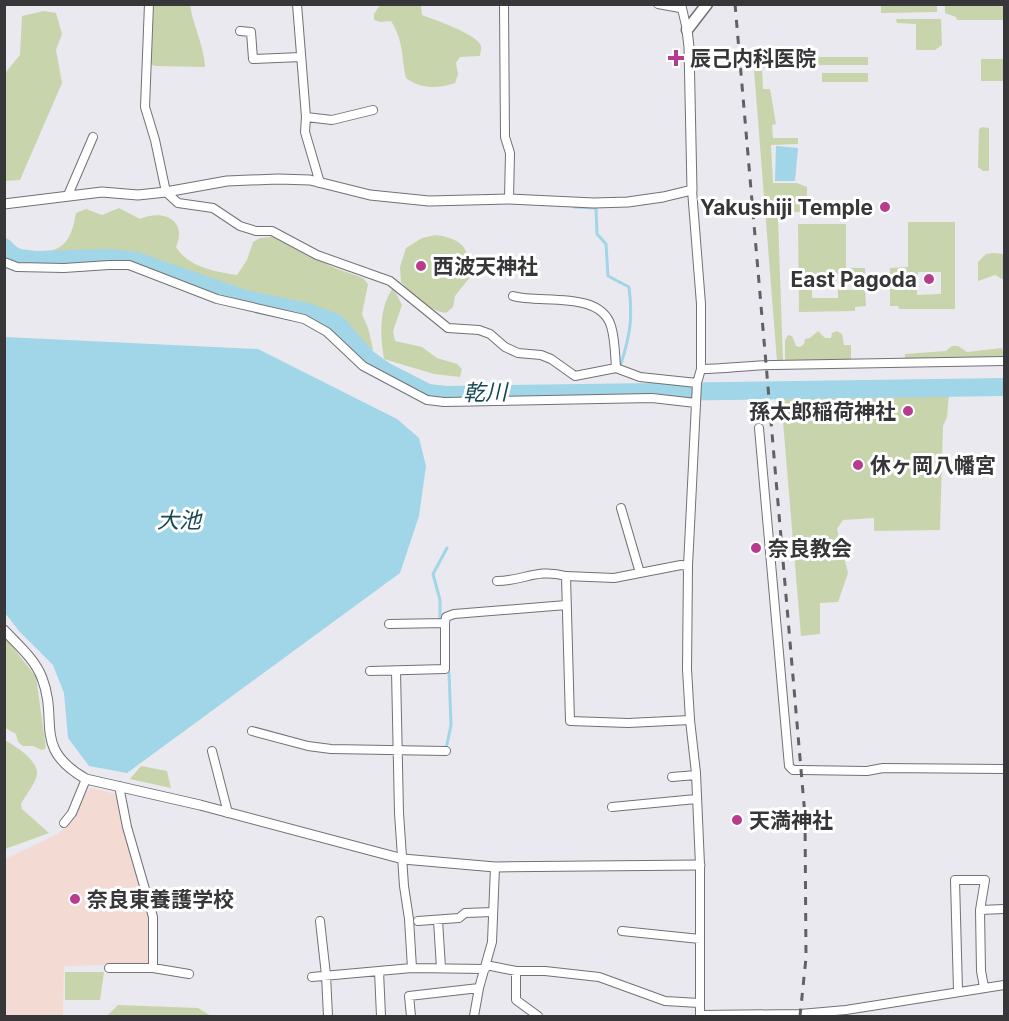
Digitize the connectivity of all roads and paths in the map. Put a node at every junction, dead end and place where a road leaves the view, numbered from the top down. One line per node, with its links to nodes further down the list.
1 (149, 4): 15 (street)
2 (297, 4): 9 (street)
3 (504, 4): 17 (street)
4 (658, 4): 6 (street)
5 (707, 4): 7 (main road)
6 (680, 6): 7 (street)
7 (687, 30): 14 (street)
8 (240, 31): 9 (street)
9 (301, 57): 11 (street)
10 (373, 110): 11 (street)
11 (306, 117): 13 (street)
12 (93, 137): 16 (street)
13 (320, 183): 15 (street); 17 (street)
14 (692, 190): 17 (street); 23 (street)
15 (166, 192): 16 (street); 22 (street)
16 (68, 195): 18 (street)
17 (509, 199)
18 (4, 204)
19 (4, 262): 25 (street)
20 (513, 296): 22 (street)
21 (1005, 361): 23 (street)
22 (616, 368): 24 (street)
23 (701, 369): 24 (street)
24 (697, 383): 25 (street)
25 (696, 404): 28 (street)
26 (759, 428): 43 (street)
27 (621, 508): 29 (street)
28 (688, 566): 29 (street); 38 (street)
29 (640, 573): 30 (street)
30 (566, 576): 31 (street); 32 (street)
31 (496, 581)
32 (566, 605): 33 (street); 38 (street)
33 (445, 623): 34 (street); 37 (street)
34 (389, 624)
35 (4, 630): 46 (street)
36 (370, 671): 37 (street)
37 (396, 671): 41 (street)
38 (690, 720): 44 (street)
39 (252, 732): 41 (street)
40 (212, 751): 50 (street)
41 (396, 751): 42 (street); 52 (street)
42 (446, 751)
43 (1005, 769)
44 (696, 776): 45 (street); 48 (street)
45 (672, 777)
46 (86, 779): 47 (street); 51 (street)
47 (119, 786): 50 (street); 65 (street)
48 (696, 799): 49 (street); 53 (street)
49 (612, 807)
50 (228, 813): 52 (street)
51 (64, 823)
52 (403, 859): 54 (street); 66 (street)
53 (700, 865): 54 (street); 62 (street)
54 (495, 867): 57 (street)
55 (1005, 909): 56 (street)
56 (980, 910): 74 (street); 76 (street)
57 (494, 912): 58 (street); 63 (street)
58 (438, 920): 60 (street); 67 (street)
59 (320, 921): 71 (street)
60 (417, 921)
61 (622, 931): 62 (street)
62 (700, 939): 77 (street)
63 (486, 967): 67 (street); 69 (street); 75 (street)
64 (109, 968): 65 (street)
65 (153, 968): 70 (street)
66 (412, 968): 67 (street); 68 (street)
67 (441, 968)
68 (379, 971): 71 (street); 80 (street)
69 (516, 971): 77 (street); 83 (street)
70 (189, 974)
71 (326, 975): 72 (street); 79 (street)
72 (312, 976)
73 (1005, 985): 74 (street)
74 (984, 987): 76 (street)
75 (479, 988): 81 (street); 82 (street)
76 (958, 991): 78 (street)
77 (699, 1003): 78 (street)
78 (700, 1016)
79 (328, 1017)
80 (381, 1017)
81 (411, 1017)
82 (474, 1017)
83 (538, 1017)

